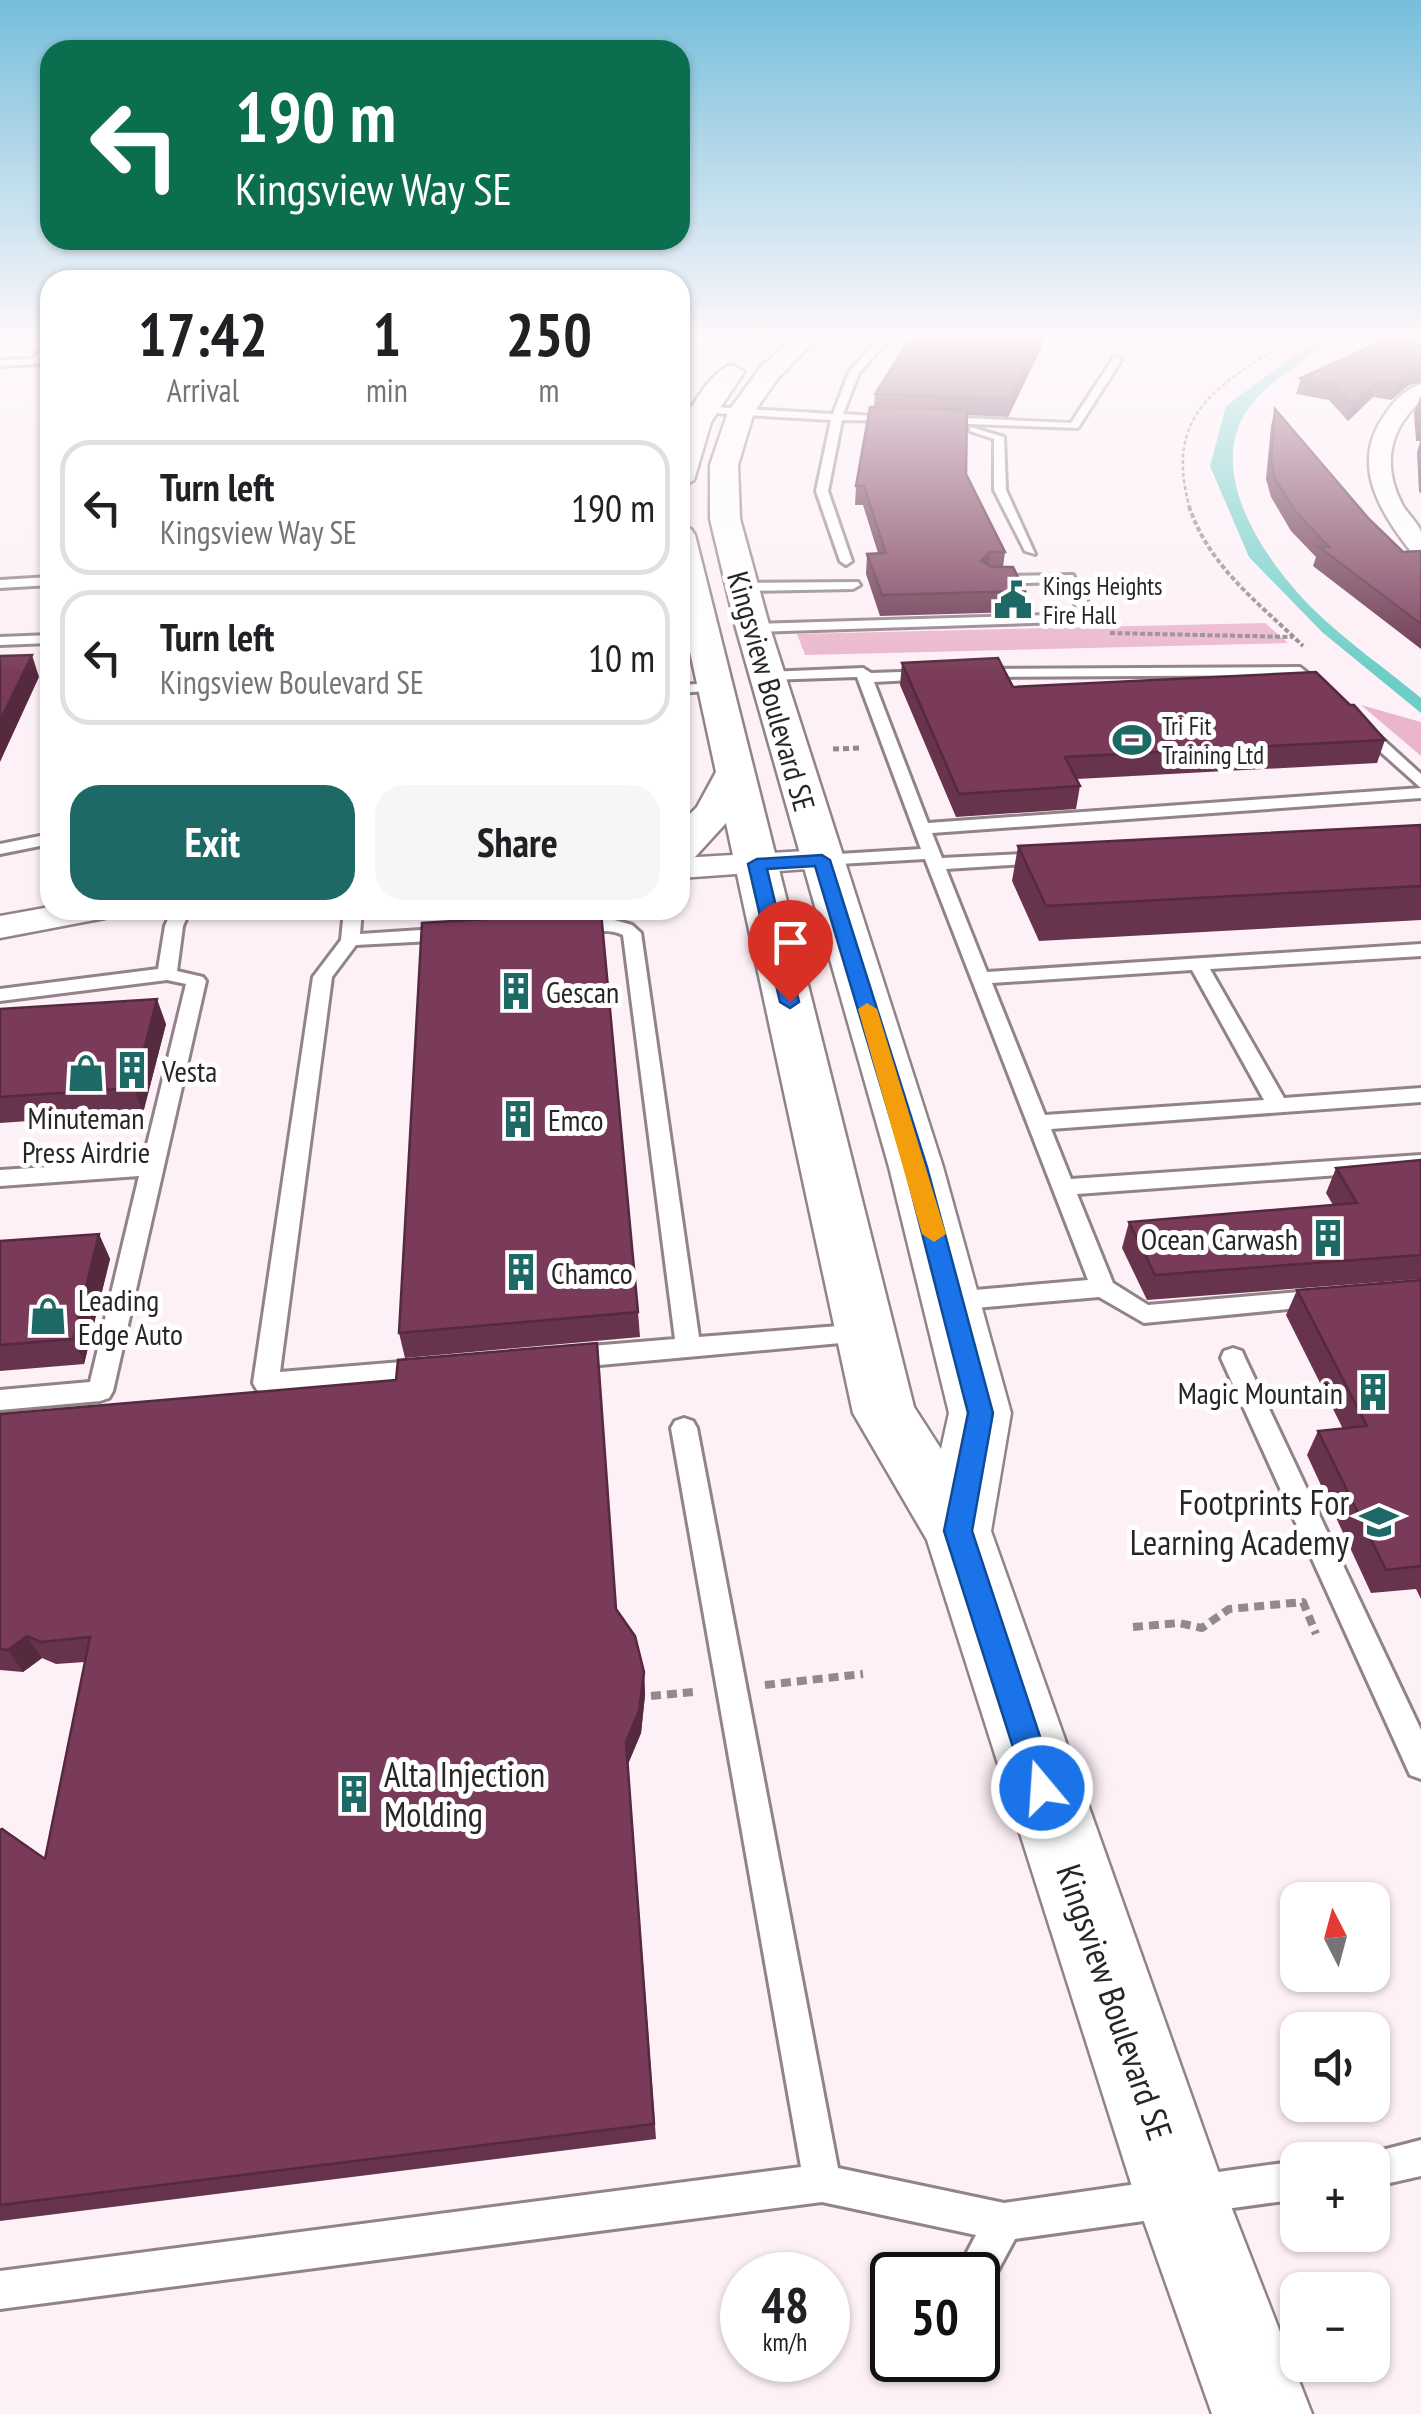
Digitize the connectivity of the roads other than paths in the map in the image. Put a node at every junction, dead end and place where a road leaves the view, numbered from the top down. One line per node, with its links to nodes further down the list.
1 (731, 449): 12 (main road, Kingsview Boulevard SE)
2 (831, 449): 7 (lane)
3 (999, 449): 6 (lane)
4 (1380, 449): 5 (street)
5 (1421, 548)
6 (1031, 551)
7 (846, 562)
8 (989, 580): 14 (lane)
9 (40, 582): 10 (lane)
10 (0, 584)
11 (853, 585): 12 (lane)
12 (741, 587): 14 (main road, Kingsview Boulevard SE)
13 (690, 625): 19 (main road, Kingsview Boulevard SE)
14 (753, 628): 17 (main road, Kingsview Boulevard SE)
15 (40, 639): 16 (lane)
16 (0, 641)
17 (767, 676): 18 (lane); 31 (main road, Kingsview Boulevard SE)
18 (865, 678): 20 (lane); 25 (lane)
19 (697, 688): 22 (main road, Kingsview Boulevard SE)
20 (1340, 708)
21 (1354, 721): 23 (lane)
22 (733, 776): 26 (main road); 32 (main road, Kingsview Boulevard SE)
23 (1421, 783)
24 (1421, 793): 25 (lane)
25 (922, 829): 30 (lane)
26 (690, 837)
27 (40, 841): 28 (lane)
28 (0, 849)
29 (1071, 857): 30 (lane)
30 (933, 858): 31 (lane); 44 (lane)
31 (822, 860): 32 (street); 55 (main road, Kingsview Boulevard SE)
32 (757, 864): 33 (street); 56 (main road, Kingsview Boulevard SE)
33 (690, 867)
34 (40, 919): 37 (street)
35 (177, 920): 43 (lane)
36 (352, 920): 40 (lane)
37 (0, 926)
38 (548, 928): 57 (lane)
39 (469, 933): 40 (lane)
40 (350, 940): 60 (lane)
41 (1421, 950): 42 (lane)
42 (1198, 964): 44 (lane); 47 (lane)
43 (167, 974): 45 (lane); 50 (lane)
44 (980, 978): 48 (lane)
45 (0, 995)
46 (1421, 1096): 47 (lane)
47 (1278, 1106): 48 (lane)
48 (1038, 1123): 52 (lane)
49 (1421, 1162): 52 (lane)
50 (152, 1168): 51 (lane); 61 (lane)
51 (0, 1178)
52 (1063, 1187): 53 (lane)
53 (1103, 1288): 54 (lane); 55 (lane)
54 (1342, 1297)
55 (952, 1301): 63 (main road, Kingsview Boulevard SE)
56 (866, 1333): 57 (lane); 63 (main road, Kingsview Boulevard SE)
57 (688, 1347): 59 (lane)
58 (1233, 1358): 64 (lane)
59 (534, 1360)
60 (458, 1367)
61 (0, 1400)
62 (684, 1428): 68 (lane)
63 (958, 1531): 69 (main road, Kingsview Boulevard SE)
64 (1421, 1764)
65 (1417, 2163): 66 (lane)
66 (1390, 2167)
67 (1280, 2182): 69 (lane)
68 (822, 2183): 70 (lane); 72 (lane)
69 (1182, 2196): 70 (lane); 73 (main road, Kingsview Boulevard SE)
70 (1004, 2222): 71 (lane)
71 (987, 2252)
72 (0, 2290)
73 (1262, 2414)

